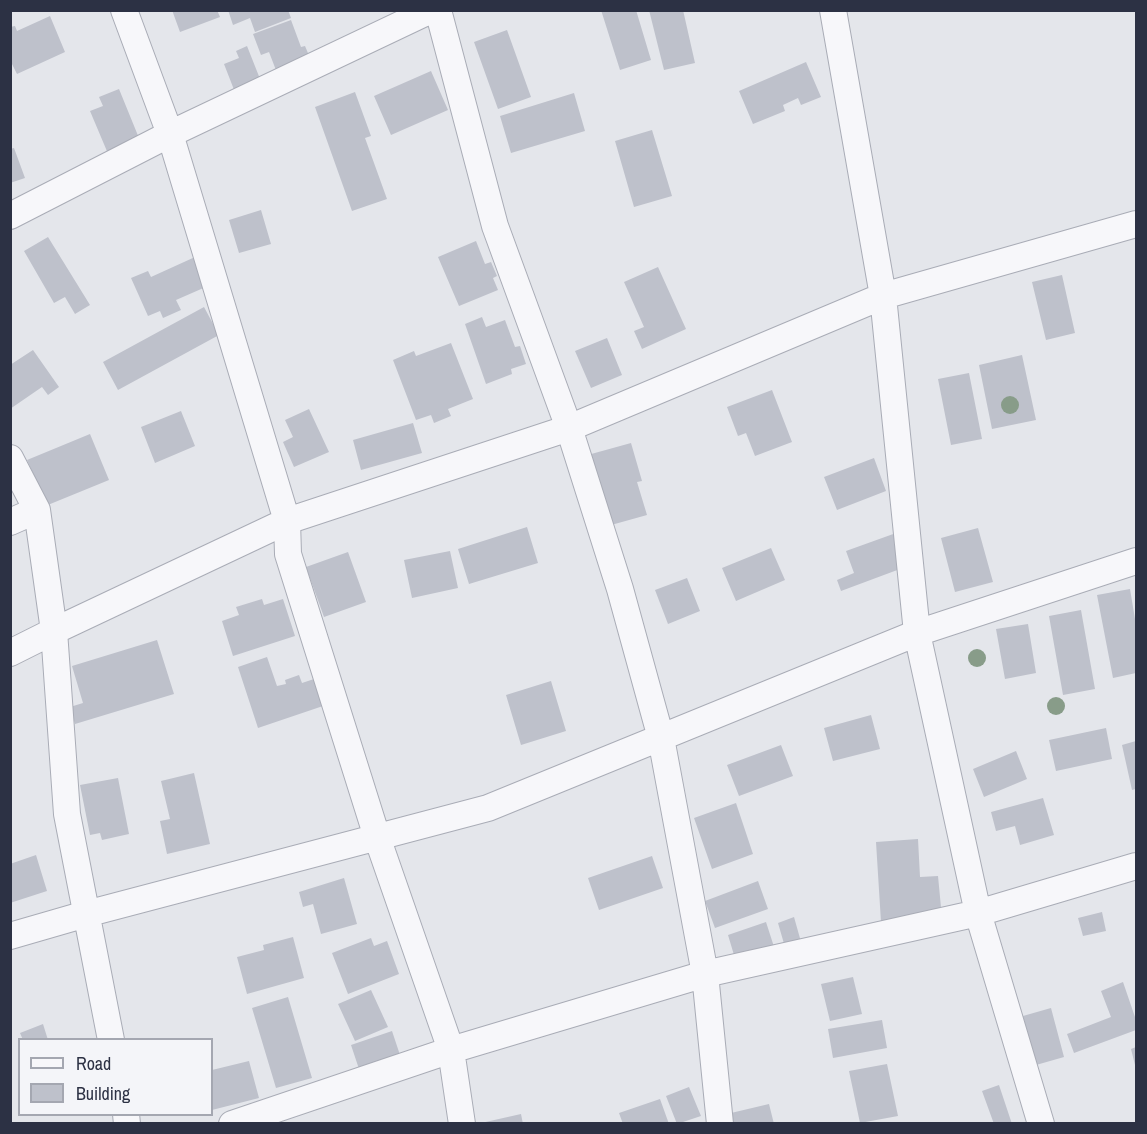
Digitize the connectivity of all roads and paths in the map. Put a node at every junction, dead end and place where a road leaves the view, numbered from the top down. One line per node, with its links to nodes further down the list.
1 (124, 10): 5 (street)
2 (431, 10): 5 (street)
3 (438, 10): 9 (street)
4 (833, 10): 8 (street)
5 (170, 134): 6 (street); 12 (street)
6 (10, 216)
7 (1137, 224): 8 (street)
8 (883, 296): 9 (street); 16 (street)
9 (569, 428): 12 (street); 18 (street)
10 (10, 458): 11 (street)
11 (37, 510): 13 (street); 15 (street)
12 (287, 521): 15 (street); 19 (street)
13 (10, 522)
14 (1137, 561): 16 (street)
15 (54, 630): 17 (street); 22 (street)
16 (916, 633): 18 (street); 21 (street)
17 (10, 653)
18 (661, 738): 19 (street); 24 (street)
19 (377, 837): 22 (street); 26 (street)
20 (1137, 866): 21 (street)
21 (978, 913): 24 (street); 30 (street)
22 (86, 914): 23 (street); 25 (street)
23 (10, 936)
24 (705, 974): 26 (street); 29 (street)
25 (111, 1038)
26 (451, 1050): 27 (street); 28 (street)
27 (232, 1124)
28 (462, 1124)
29 (720, 1124)
30 (1041, 1124)

